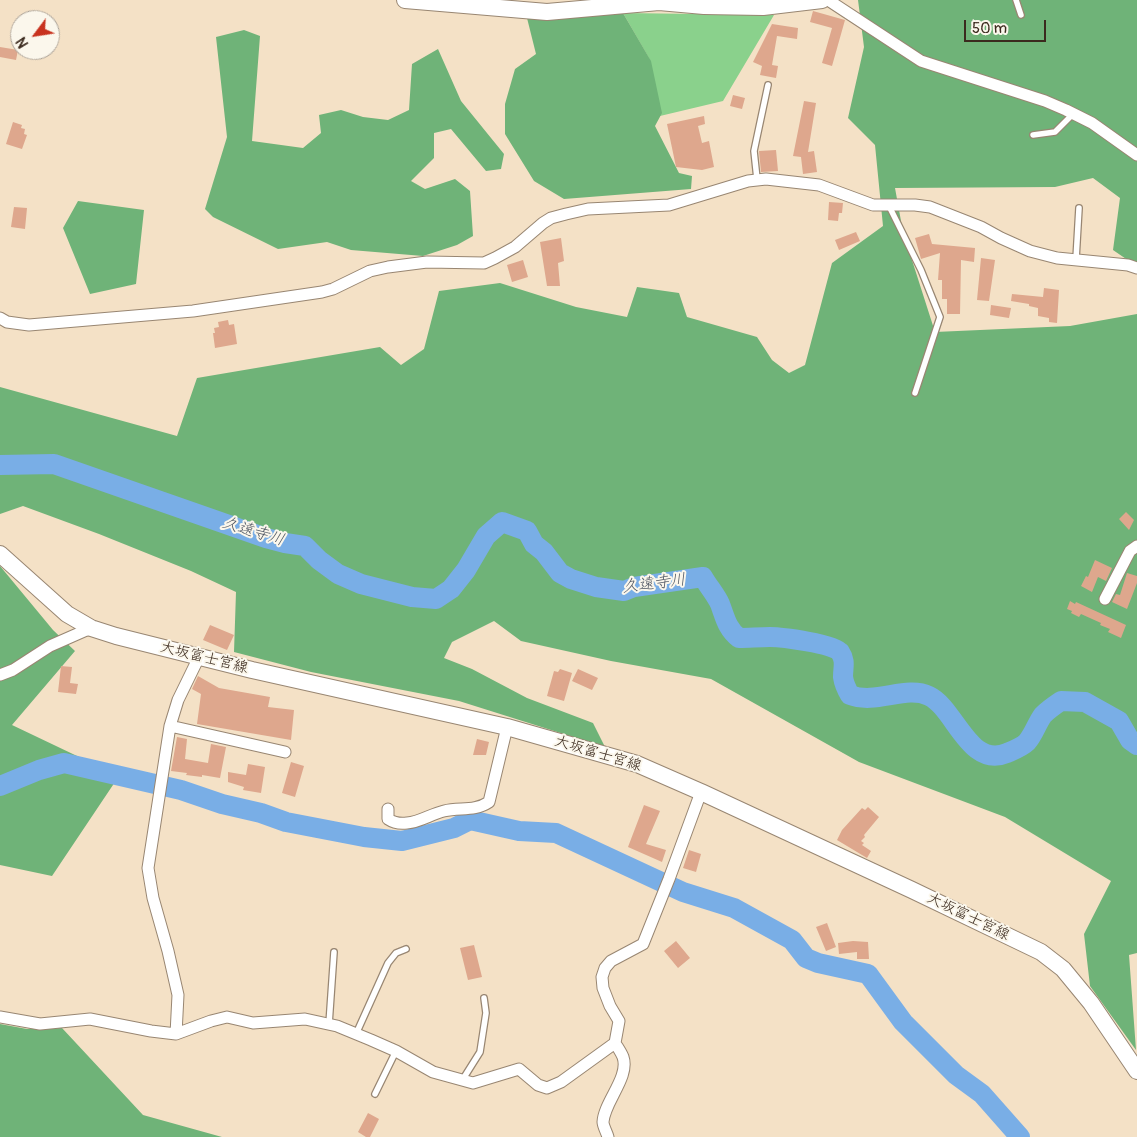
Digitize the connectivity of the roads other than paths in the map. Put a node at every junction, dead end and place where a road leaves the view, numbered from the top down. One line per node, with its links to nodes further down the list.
1 (405, 0): 2 (main road)
2 (822, 0)
3 (828, 0): 7 (street)
4 (1016, 0): 5 (lane)
5 (1021, 15)
6 (768, 85): 10 (lane)
7 (1072, 114): 8 (lane); 9 (street)
8 (1033, 135)
9 (1137, 155)
10 (757, 179): 11 (street); 15 (street)
11 (888, 205): 13 (street); 16 (lane)
12 (1079, 208): 13 (lane)
13 (1076, 259): 14 (street)
14 (1137, 268)
15 (0, 318)
16 (915, 393)
17 (1137, 546): 19 (street)
18 (0, 554): 20 (main road, 大坂富士宮線)
19 (1105, 599)
20 (91, 628): 21 (main road, 大坂富士宮線); 22 (street)
21 (199, 657): 23 (street); 24 (main road, 大坂富士宮線)
22 (0, 675)
23 (170, 726): 25 (street); 33 (street)
24 (507, 727): 26 (main road, 大坂富士宮線); 27 (street)
25 (285, 752)
26 (701, 792): 35 (street); 37 (main road, 大坂富士宮線)
27 (388, 809)
28 (406, 949): 34 (lane)
29 (334, 952): 32 (lane)
30 (484, 998): 38 (lane)
31 (0, 1017): 33 (street)
32 (329, 1024): 33 (street); 34 (street)
33 (176, 1034)
34 (356, 1034): 36 (street)
35 (615, 1043): 38 (street); 40 (street)
36 (396, 1051): 38 (street); 39 (lane)
37 (1137, 1071)
38 (463, 1079)
39 (375, 1094)
40 (608, 1137)

